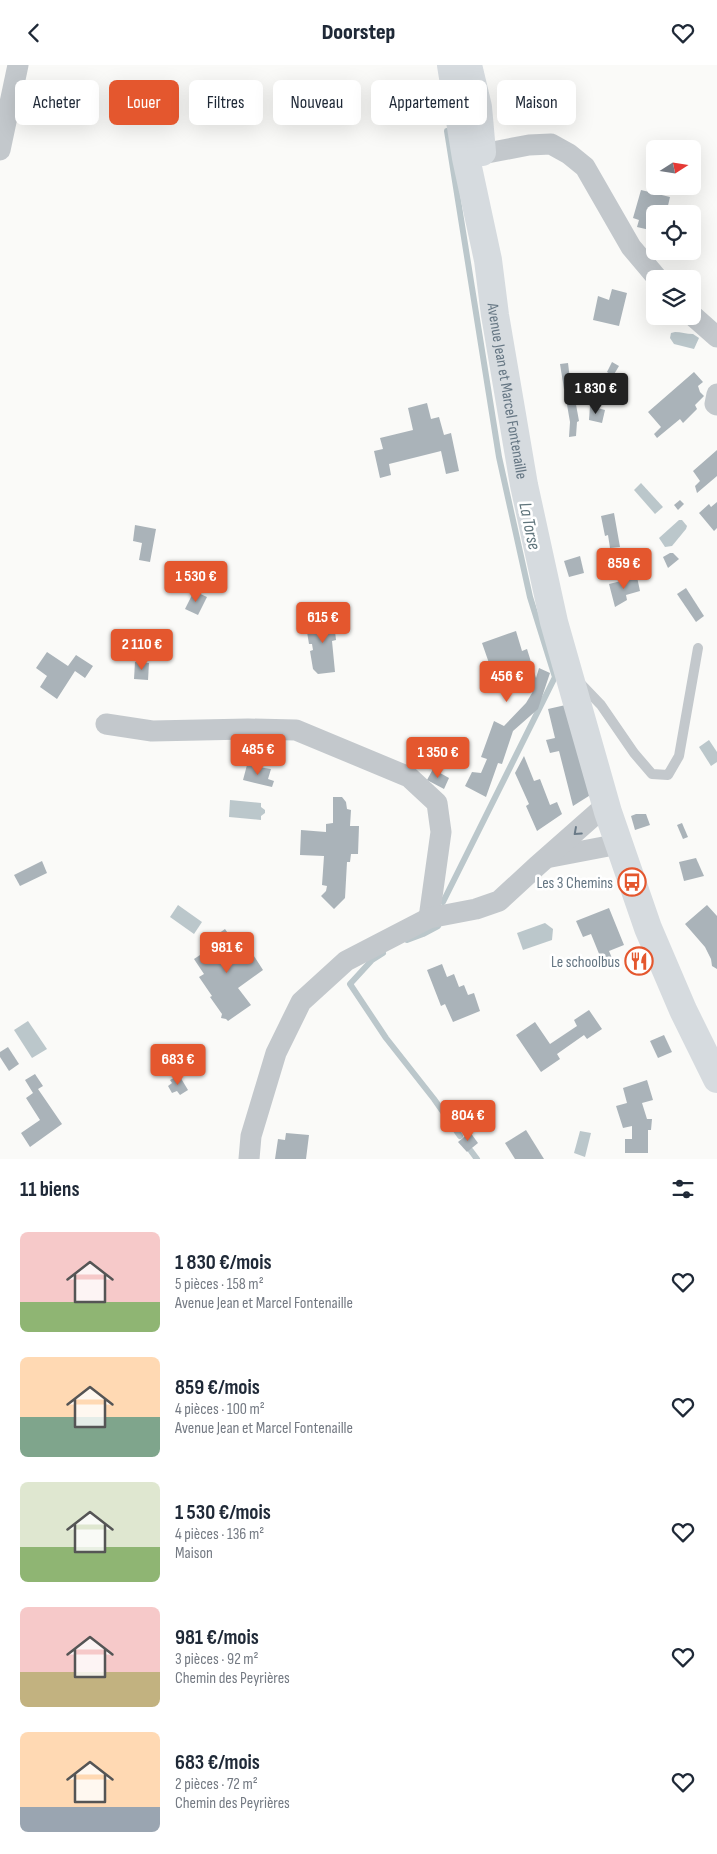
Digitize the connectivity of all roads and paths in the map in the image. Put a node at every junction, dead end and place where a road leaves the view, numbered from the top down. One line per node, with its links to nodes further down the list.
1 (18, 65): 8 (street)
2 (451, 65): 4 (main road, Avenue Jean et Marcel Fontenaille)
3 (468, 65): 5 (main road, Avenue Jean et Marcel Fontenaille)
4 (457, 80)
5 (468, 80)
6 (467, 125): 10 (main road, Avenue Jean et Marcel Fontenaille)
7 (473, 125): 9 (main road, Avenue Jean et Marcel Fontenaille)
8 (0, 150)
9 (482, 154): 10 (main road, Avenue Jean et Marcel Fontenaille); 11 (street)
10 (488, 260): 17 (main road, Avenue Jean et Marcel Fontenaille)
11 (650, 270)
12 (701, 323): 13 (street)
13 (717, 337)
14 (717, 394): 15 (street)
15 (717, 405)
16 (698, 649): 17 (lane)
17 (567, 669): 19 (main road, Avenue Jean et Marcel Fontenaille)
18 (106, 724): 22 (street)
19 (607, 809): 20 (main road, Avenue Jean et Marcel Fontenaille); 21 (street, one-way to 21)
20 (619, 843): 21 (street); 23 (main road, Avenue Jean et Marcel Fontenaille)
21 (548, 857): 22 (street)
22 (429, 918): 24 (street)
23 (717, 1079)
24 (249, 1159)

